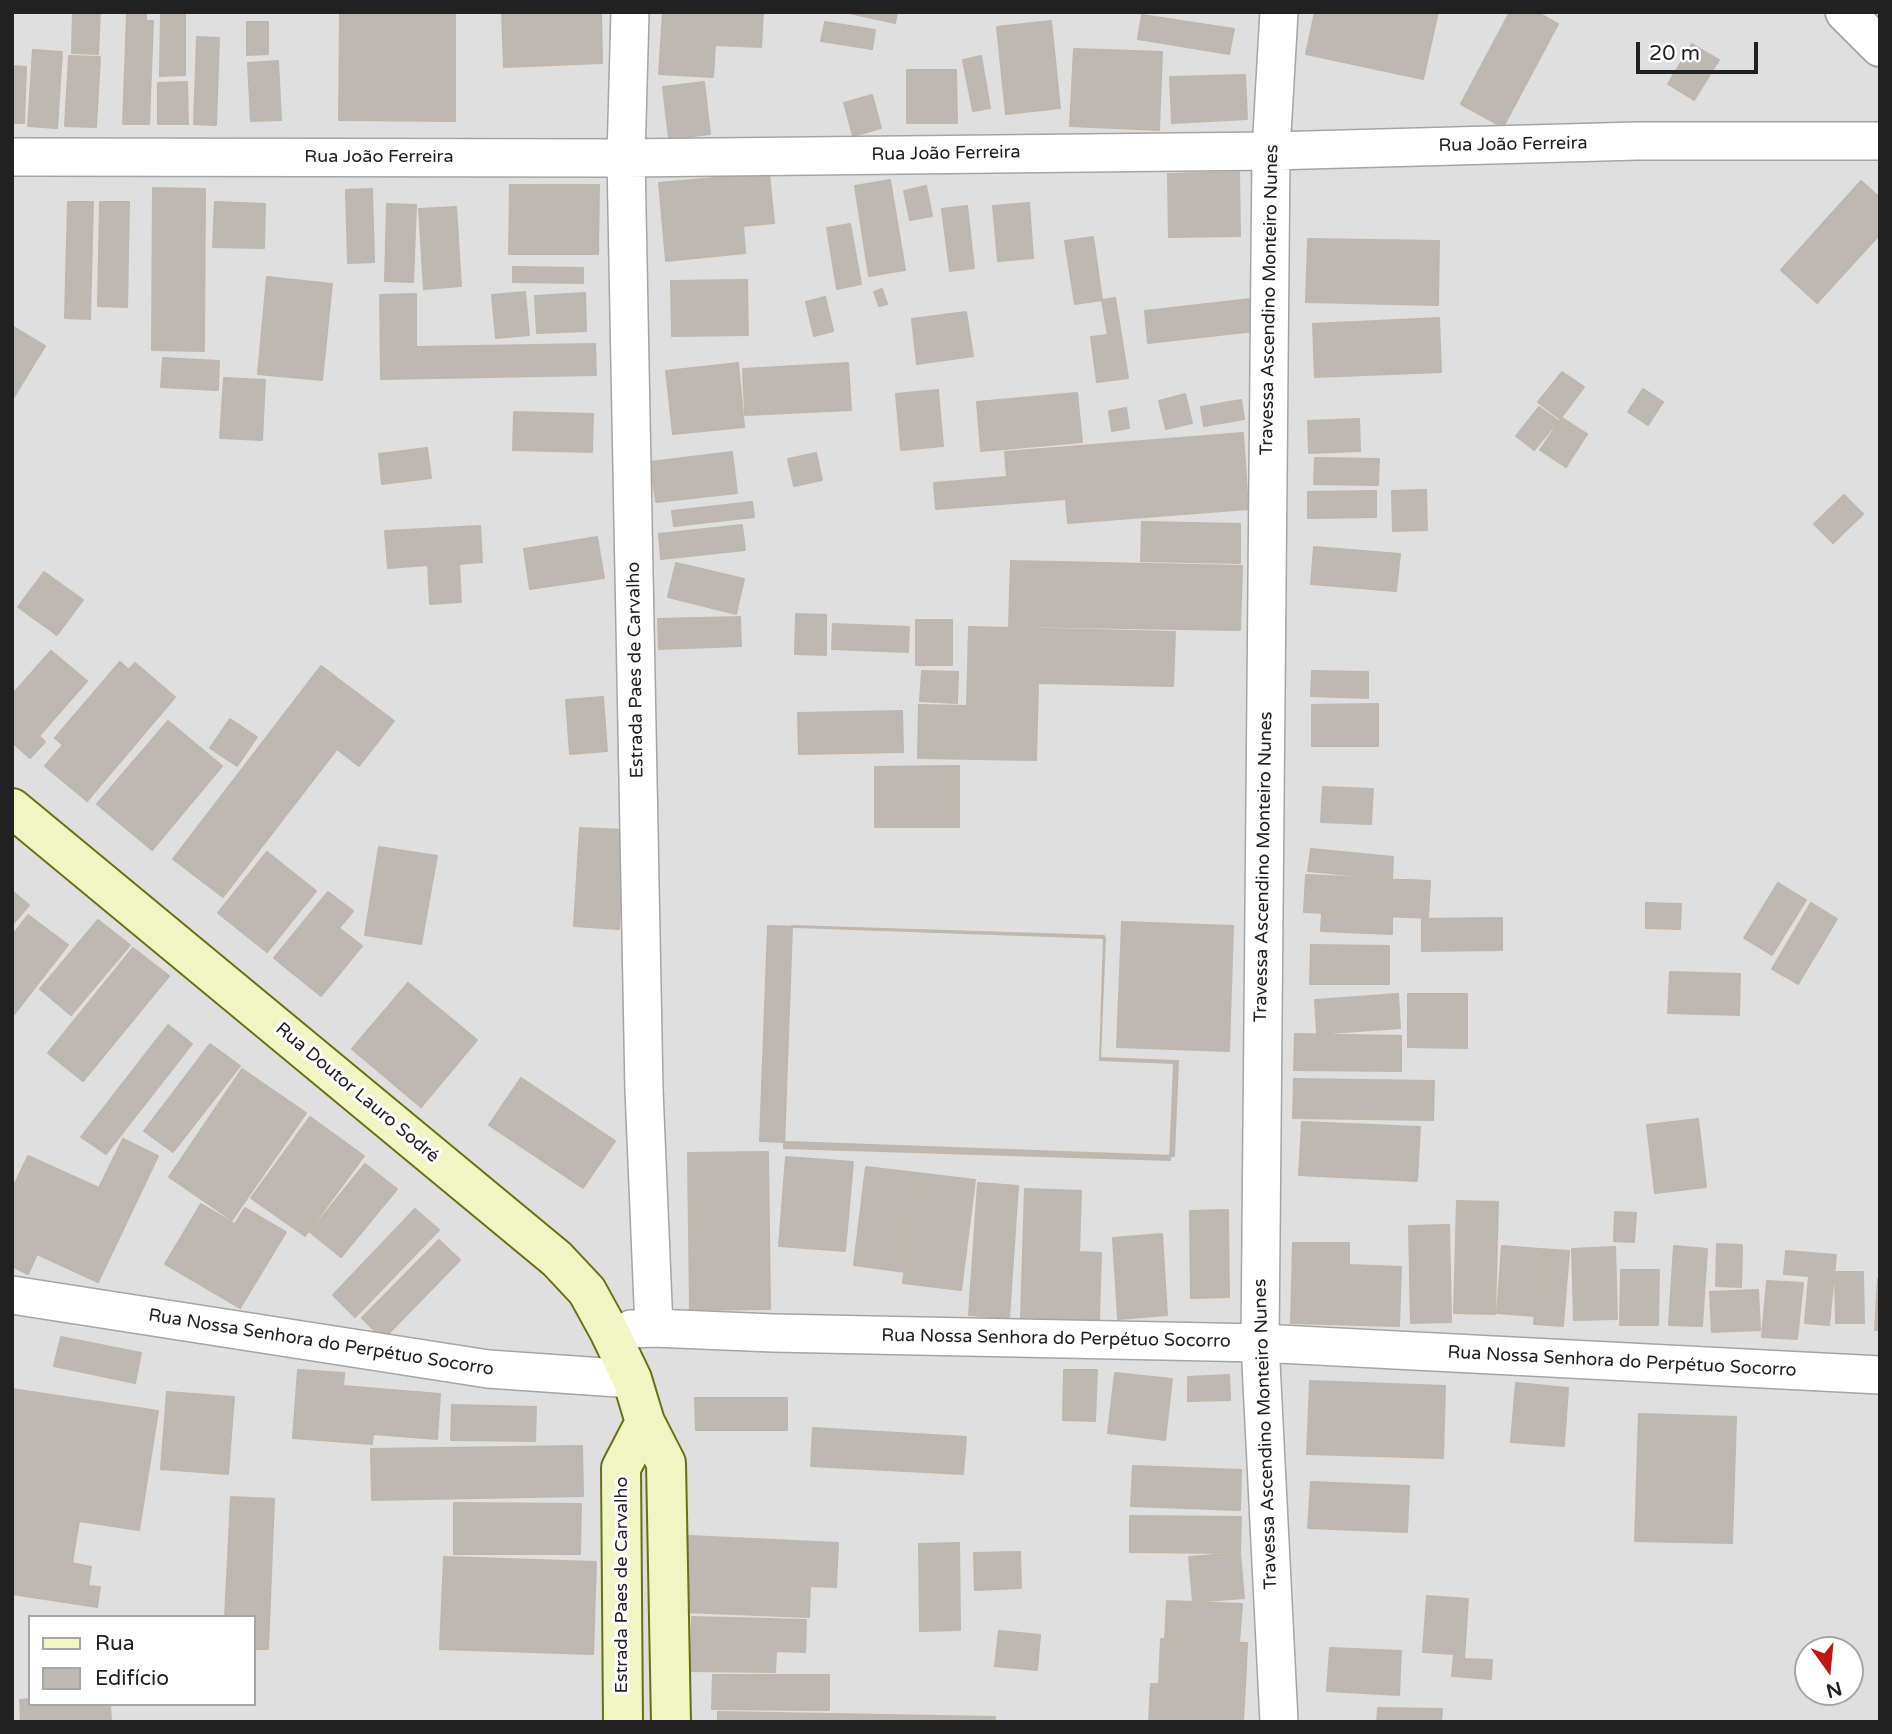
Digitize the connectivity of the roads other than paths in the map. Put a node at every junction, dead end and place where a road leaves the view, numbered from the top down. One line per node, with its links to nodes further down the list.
1 (630, 12): 8 (street, Estrada Paes de Carvalho)
2 (1279, 12): 6 (street, Travessa Ascendino Monteiro Nunes)
3 (1845, 12): 4 (street)
4 (1880, 47)
5 (1880, 141): 6 (street, Rua João Ferreira)
6 (1271, 151): 8 (street, Rua João Ferreira); 13 (street, Travessa Ascendino Monteiro Nunes)
7 (12, 157): 8 (street, Rua João Ferreira)
8 (626, 158): 11 (street, Estrada Paes de Carvalho)
9 (12, 808): 12 (main road, Rua Doutor Lauro Sodré)
10 (12, 1295): 15 (street, Rua Nossa Senhora do Perpétuo Socorro)
11 (654, 1328): 12 (street, Rua Nossa Senhora do Perpétuo Socorro); 13 (street, Rua Nossa Senhora do Perpétuo Socorro)
12 (609, 1331): 15 (main road, Rua Doutor Lauro Sodré)
13 (1259, 1343): 14 (street, Rua Nossa Senhora do Perpétuo Socorro); 19 (street, Travessa Ascendino Monteiro Nunes)
14 (1880, 1375)
15 (632, 1378): 16 (main road, Rua Doutor Lauro Sodré)
16 (645, 1422): 17 (main road, Estrada Paes de Carvalho); 18 (main road)
17 (623, 1722)
18 (671, 1722)
19 (1279, 1722)

